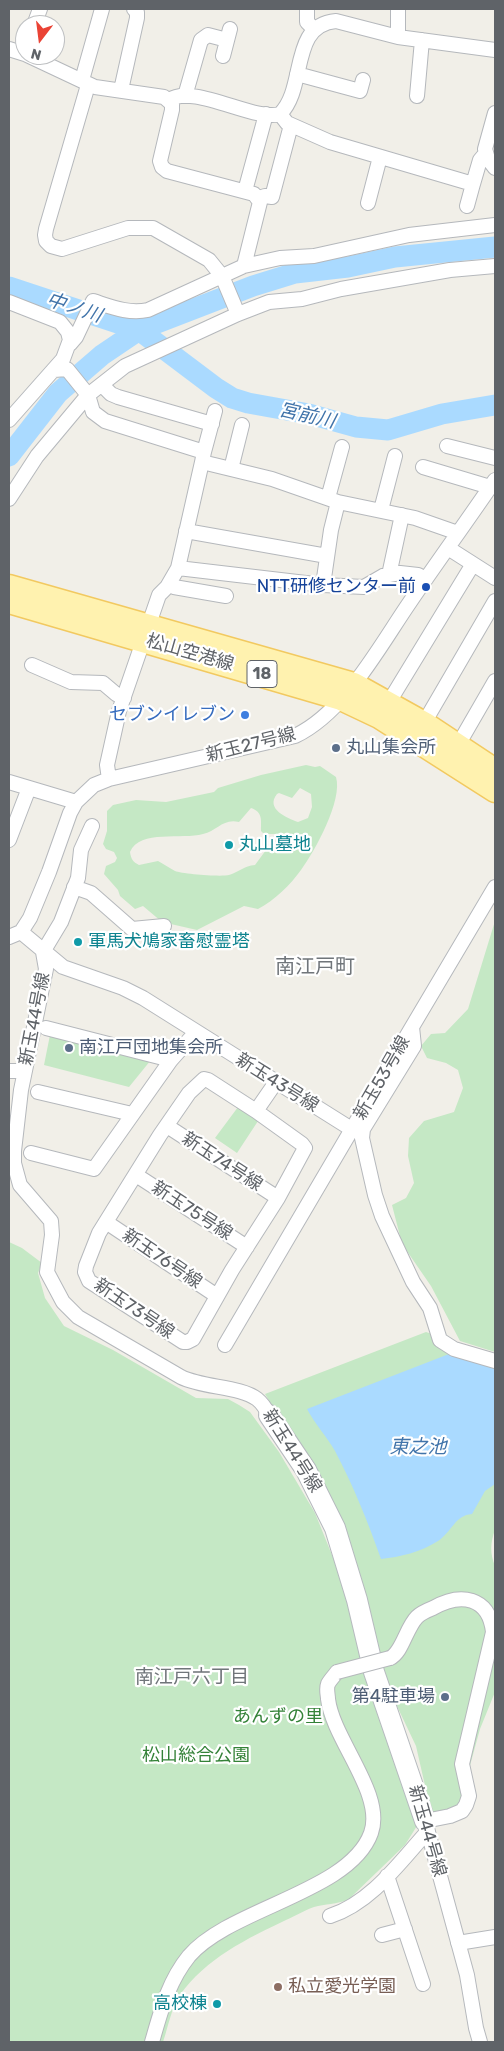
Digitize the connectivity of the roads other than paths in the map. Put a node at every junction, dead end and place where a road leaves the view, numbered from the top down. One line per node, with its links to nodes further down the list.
1 (102, 9): 13 (street)
2 (134, 9): 14 (street)
3 (307, 9): 5 (street)
4 (398, 9): 6 (street)
5 (314, 29): 6 (street); 11 (street)
6 (398, 37): 7 (street)
7 (422, 40): 8 (street); 16 (street)
8 (495, 50)
9 (223, 56): 15 (street)
10 (47, 65): 13 (street)
11 (297, 74): 12 (street); 19 (street)
12 (363, 80)
13 (85, 82): 14 (street); 32 (street)
14 (120, 90): 17 (street)
15 (185, 96): 17 (street); 19 (street)
16 (417, 96)
17 (169, 100): 25 (street)
18 (495, 113): 21 (street)
19 (273, 114): 20 (street); 25 (street)
20 (291, 125): 22 (street); 26 (street)
21 (492, 138): 23 (street)
22 (380, 157): 24 (street); 27 (street)
23 (491, 160): 24 (street)
24 (473, 184): 28 (street)
25 (245, 191): 26 (street)
26 (258, 198): 30 (street)
27 (368, 203)
28 (467, 206)
29 (495, 225): 30 (street)
30 (244, 266): 32 (street)
31 (495, 266): 34 (street)
32 (223, 279): 34 (street); 35 (street)
33 (9, 302): 35 (street)
34 (236, 312): 37 (street)
35 (70, 344): 36 (street)
36 (61, 370): 38 (street); 39 (street)
37 (102, 385): 38 (street); 44 (street)
38 (88, 395): 44 (street); 49 (street)
39 (9, 420)
40 (242, 425): 47 (street)
41 (447, 446): 45 (street)
42 (342, 447): 50 (street)
43 (394, 456): 51 (street)
44 (203, 457): 47 (street); 53 (street)
45 (495, 458)
46 (423, 467): 48 (street)
47 (231, 468): 50 (street)
48 (493, 484): 54 (street, 新玉27号線)
49 (9, 499)
50 (333, 500): 51 (street); 56 (street)
51 (382, 510): 52 (street)
52 (402, 515): 54 (street); 59 (street)
53 (186, 531): 56 (street); 58 (street)
54 (458, 533): 55 (street, 新玉27号線)
55 (448, 548): 57 (street); 61 (street, 新玉27号線)
56 (327, 556): 63 (street)
57 (473, 564): 60 (street); 73 (street)
58 (178, 568): 62 (street); 63 (street)
59 (389, 575): 61 (street); 63 (street)
60 (495, 578)
61 (426, 579): 71 (street, 新玉27号線)
62 (169, 584): 65 (street); 68 (street)
63 (323, 585)
64 (9, 586): 68 (main road, 松山空港線 / 18)
65 (226, 596)
66 (495, 601): 74 (street)
67 (9, 602): 68 (main road, 松山空港線 / 18)
68 (146, 632): 71 (main road, 松山空港線 / 18); 72 (street)
69 (32, 665): 72 (street)
70 (495, 681): 75 (street)
71 (347, 691): 73 (main road, 松山空港線 / 18); 75 (main road, 松山空港線 / 18); 77 (street, 新玉27号線)
72 (124, 698): 77 (street)
73 (389, 702): 74 (main road, 松山空港線 / 18)
74 (424, 723): 75 (main road, 松山空港線 / 18)
75 (453, 753): 76 (main road, 松山空港線 / 18)
76 (495, 774)
77 (110, 779): 80 (street, 新玉27号線)
78 (9, 782): 79 (street)
79 (29, 788): 80 (street); 82 (street)
80 (76, 802): 86 (street, 新玉27号線)
81 (92, 826): 83 (street)
82 (9, 840)
83 (74, 887): 85 (street); 87 (street)
84 (495, 887): 88 (street, 新玉53号線)
85 (164, 926)
86 (15, 935): 87 (street, 新玉43号線)
87 (43, 952): 90 (street, 新玉43号線); 93 (street, 新玉44号線)
88 (412, 1027): 99 (street, 新玉53号線); 109 (street)
89 (46, 1028): 91 (street)
90 (196, 1032): 91 (street); 94 (street, 新玉43号線)
91 (171, 1060): 97 (street)
92 (9, 1071): 93 (street)
93 (25, 1071): 100 (street, 新玉44号線)
94 (276, 1082): 96 (street); 99 (street, 新玉43号線)
95 (38, 1092): 97 (street)
96 (256, 1111): 98 (street, 新玉73号線); 104 (street, 新玉73号線)
97 (132, 1114): 101 (street)
98 (167, 1126): 102 (street, 新玉73号線); 104 (street, 新玉74号線)
99 (353, 1130): 108 (street, 新玉53号線)
100 (12, 1147): 103 (street, 新玉44号線)
101 (31, 1153)
102 (136, 1175): 105 (street, 新玉73号線); 106 (street, 新玉75号線)
103 (15, 1186): 110 (street, 新玉44号線)
104 (278, 1198): 106 (street, 新玉73号線)
105 (106, 1222): 107 (street, 新玉76号線); 107 (street, 新玉73号線)
106 (247, 1247): 107 (street, 新玉73号線)
107 (217, 1296)
108 (225, 1345)
109 (495, 1361)
110 (269, 1414): 111 (street, 新玉44号線)
111 (426, 1826): 112 (street); 117 (street, 新玉44号線); 119 (street, bridge)
112 (387, 1876): 113 (street); 114 (street)
113 (330, 1916)
114 (405, 1929): 115 (street); 118 (street)
115 (382, 1936)
116 (495, 1937): 117 (street)
117 (458, 1943): 120 (street, 新玉44号線)
118 (422, 1984)
119 (152, 2042)
120 (480, 2042)

